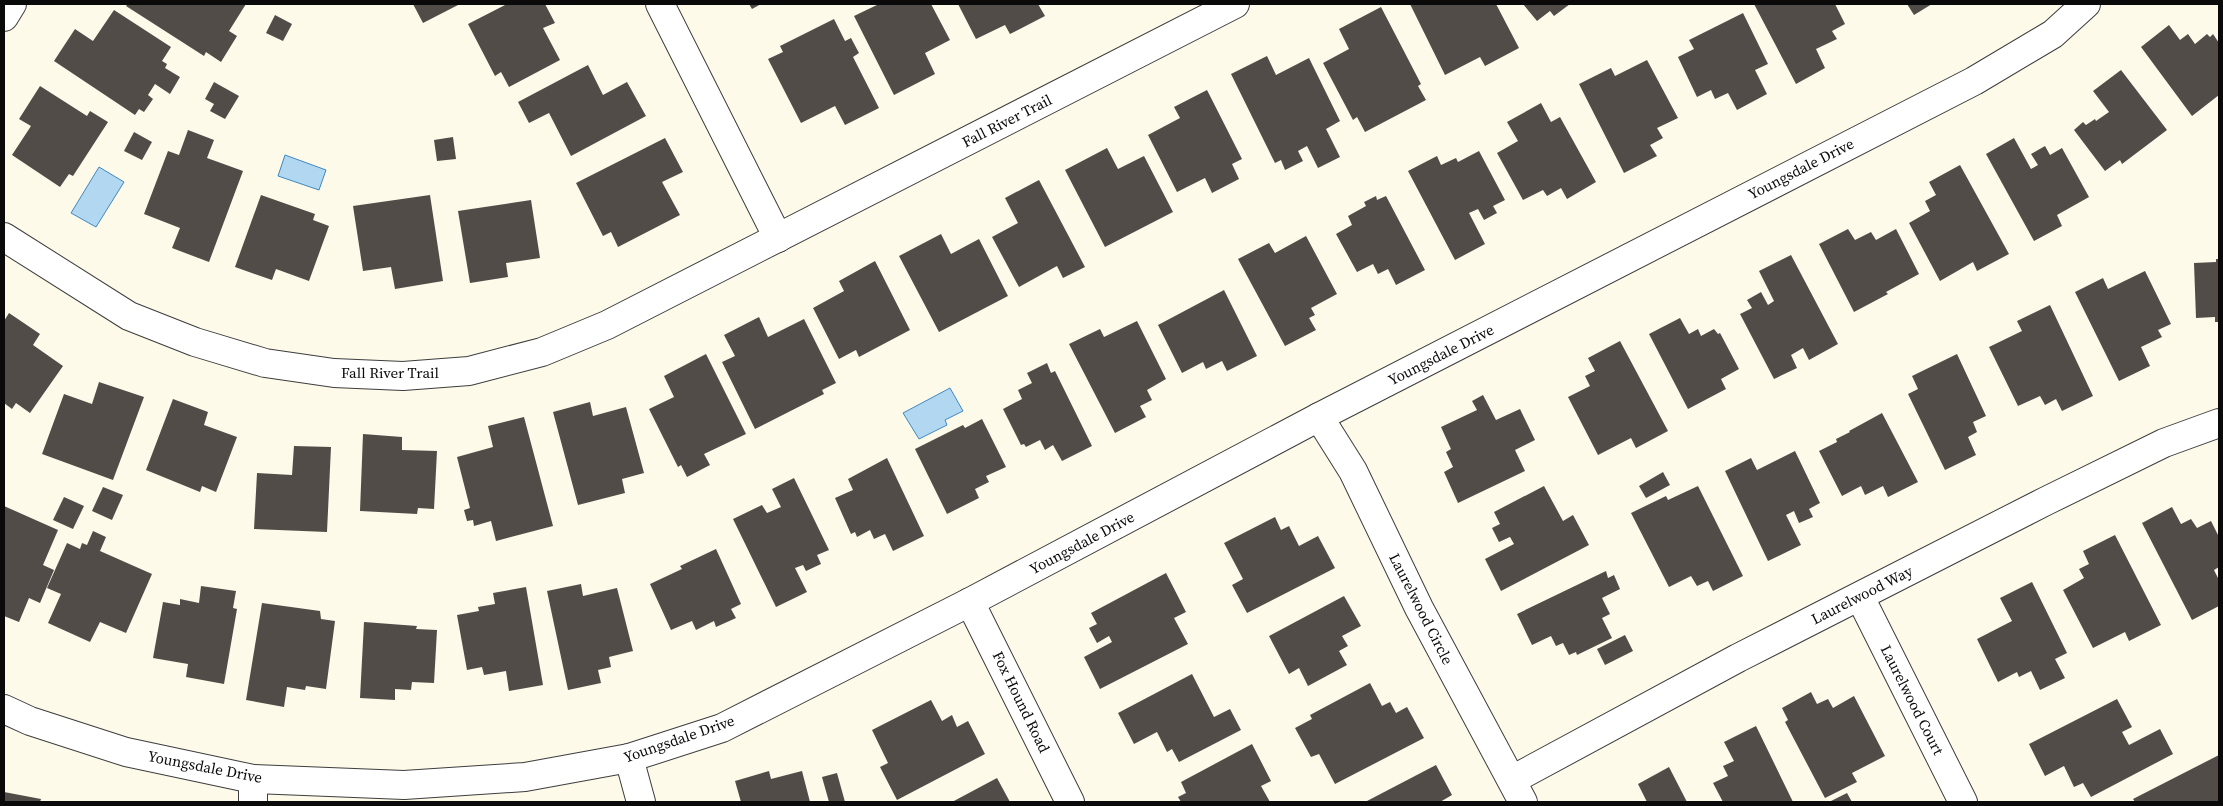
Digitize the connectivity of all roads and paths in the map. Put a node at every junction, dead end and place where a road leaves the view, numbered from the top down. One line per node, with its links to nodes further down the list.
1 (12, 4): 5 (street)
2 (660, 4): 7 (street)
3 (1235, 4): 7 (street, Fall River Trail)
4 (2086, 4): 8 (street, Youngsdale Drive)
5 (4, 17)
6 (4, 237): 7 (street, Fall River Trail)
7 (778, 238)
8 (1319, 417): 11 (street, Youngsdale Drive); 15 (street, Laurelwood Circle)
9 (2219, 423): 10 (street, Laurelwood Way)
10 (1860, 597): 15 (street, Laurelwood Way); 18 (street, Laurelwood Court)
11 (970, 602): 13 (street, Youngsdale Drive); 17 (street, Fox Hound Road)
12 (4, 709): 14 (street, Youngsdale Drive)
13 (629, 758): 14 (street, Youngsdale Drive); 16 (street)
14 (253, 790)
15 (1517, 791)
16 (641, 802)
17 (1070, 802)
18 (1964, 802)

